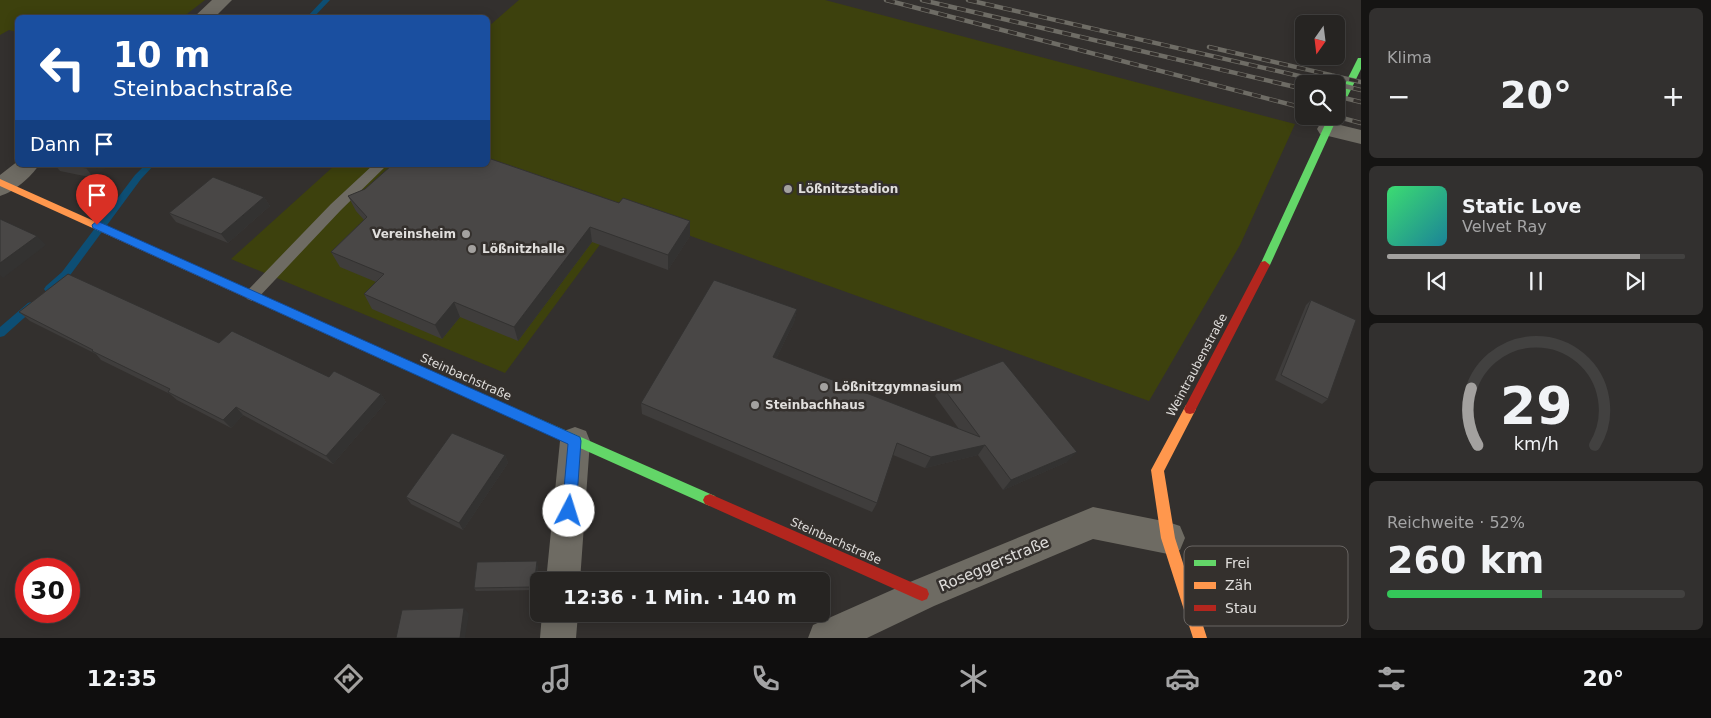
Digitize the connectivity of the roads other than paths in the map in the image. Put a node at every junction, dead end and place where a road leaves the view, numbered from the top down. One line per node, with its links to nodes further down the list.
1 (223, 0): 2 (street)
2 (206, 15)
3 (1361, 60): 4 (street, Weintraubenstraße)
4 (1345, 94)
5 (1330, 125): 13 (street, Weintraubenstraße)
6 (1342, 125): 7 (street)
7 (1361, 137)
8 (24, 167): 10 (street)
9 (379, 167): 11 (lane)
10 (2, 184): 11 (street, Steinbachstraße)
11 (252, 295): 12 (street, Steinbachstraße)
12 (575, 441): 14 (street); 16 (street, Steinbachstraße)
13 (1168, 538): 15 (street, Weintraubenstraße); 16 (street, Roseggerstraße)
14 (564, 572)
15 (1184, 588)
16 (922, 594): 20 (street, Roseggerstraße)
17 (559, 622): 19 (street)
18 (1196, 626): 21 (street, Weintraubenstraße)
19 (558, 638)
20 (826, 638)
21 (1200, 638)

